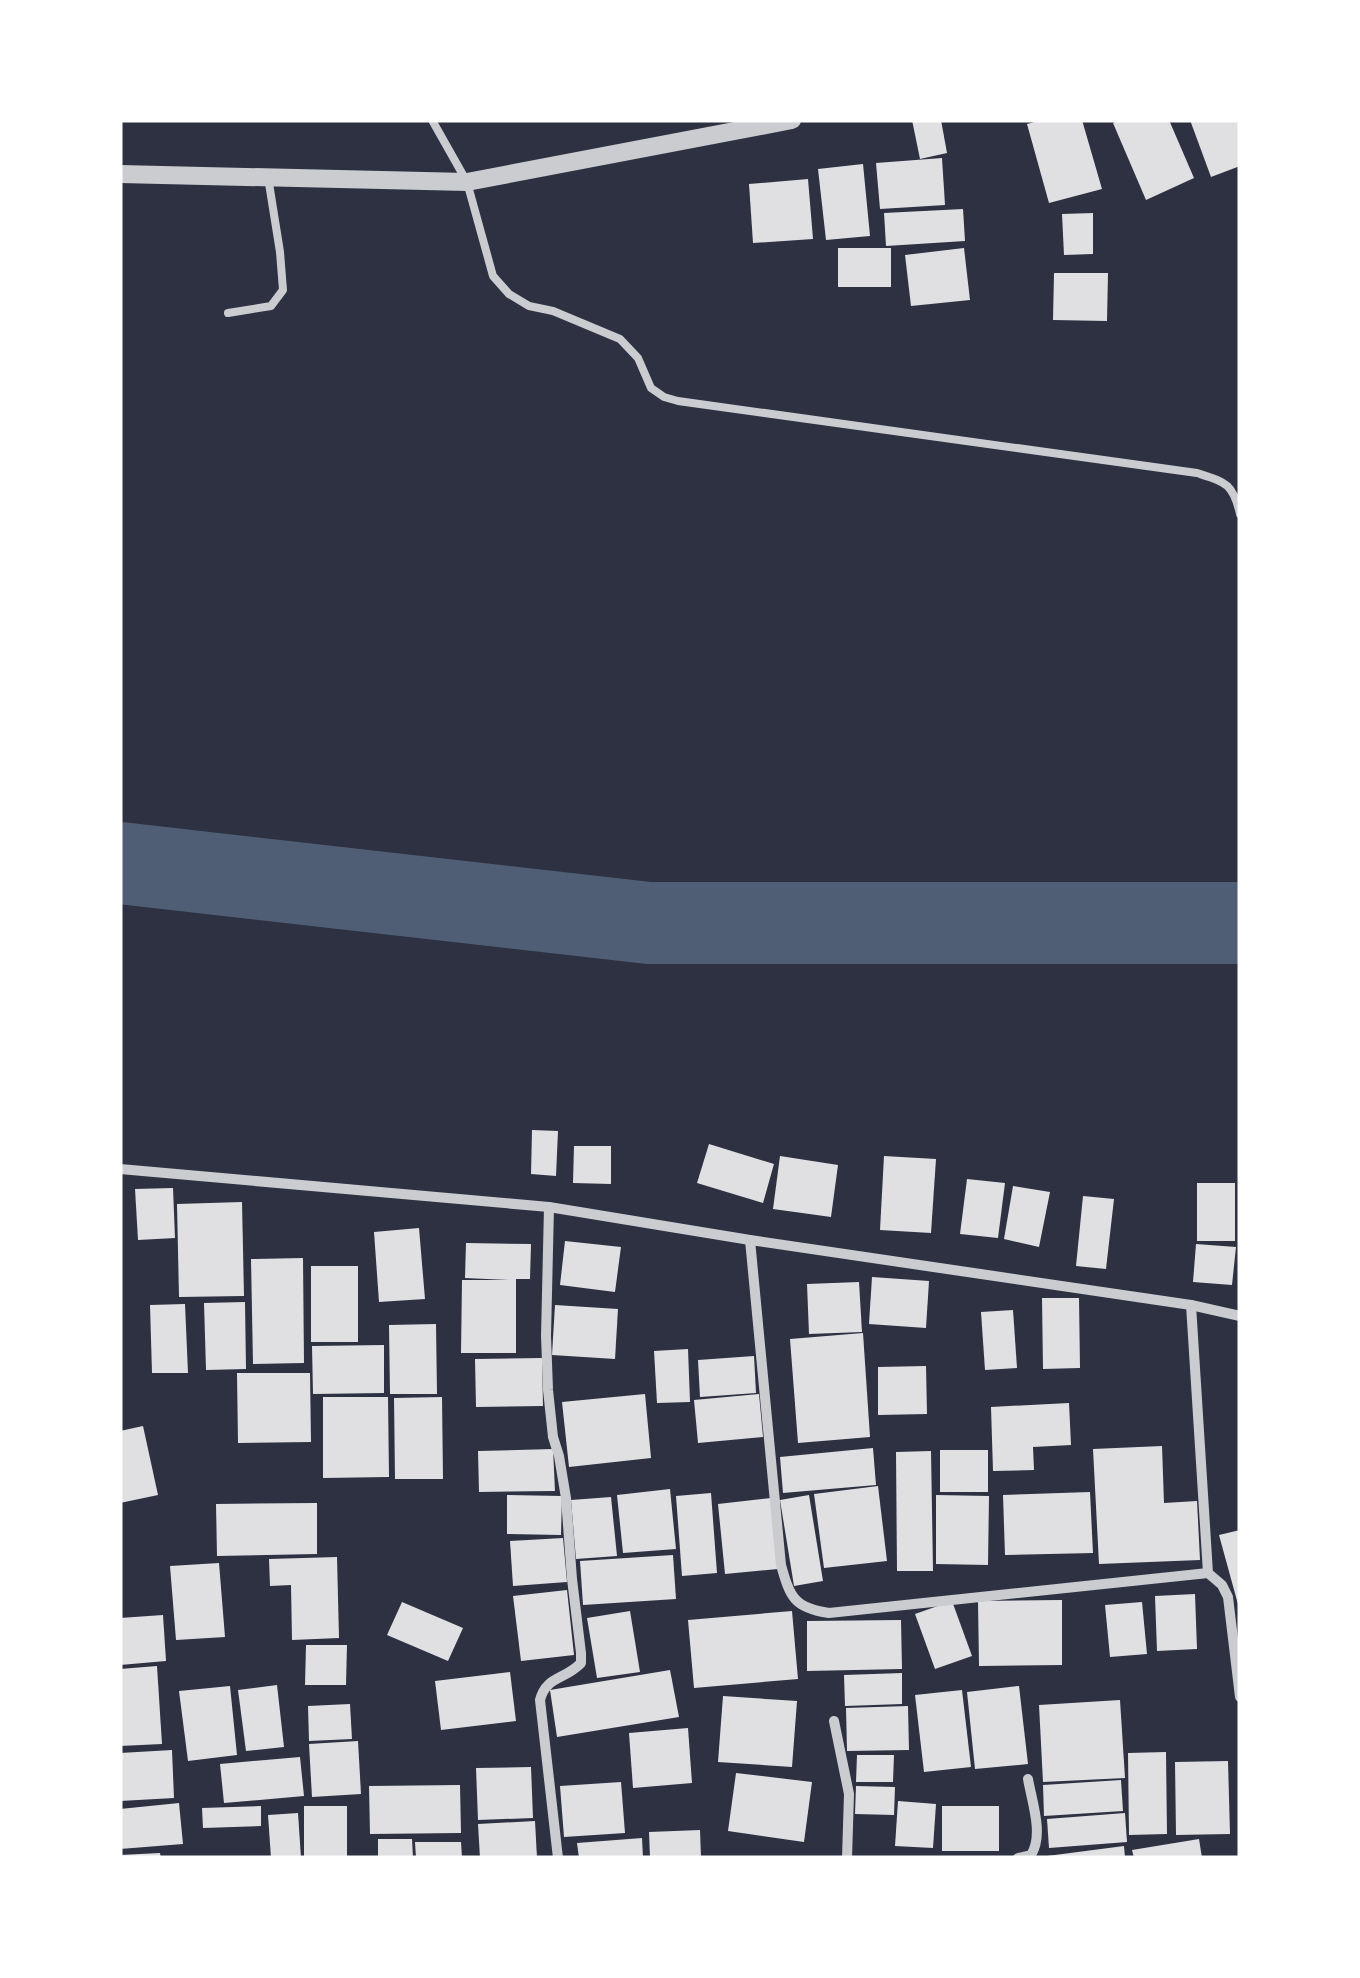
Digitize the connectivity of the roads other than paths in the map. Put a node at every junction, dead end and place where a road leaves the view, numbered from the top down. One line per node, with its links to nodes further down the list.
1 (432, 120): 6 (lane)
2 (792, 120): 3 (street)
3 (741, 125): 6 (street)
4 (120, 174): 5 (street)
5 (268, 177): 6 (street); 7 (lane)
6 (466, 182): 8 (lane)
7 (228, 312)
8 (1240, 514)
9 (120, 1170): 10 (street)
10 (549, 1207): 11 (street); 18 (street)
11 (750, 1240): 12 (street); 14 (street)
12 (1190, 1305): 13 (street); 14 (street)
13 (1240, 1316)
14 (1208, 1573): 15 (street)
15 (1240, 1696)
16 (834, 1721): 19 (street)
17 (1028, 1778): 20 (street)
18 (558, 1858)
19 (847, 1858)
20 (1018, 1858)

